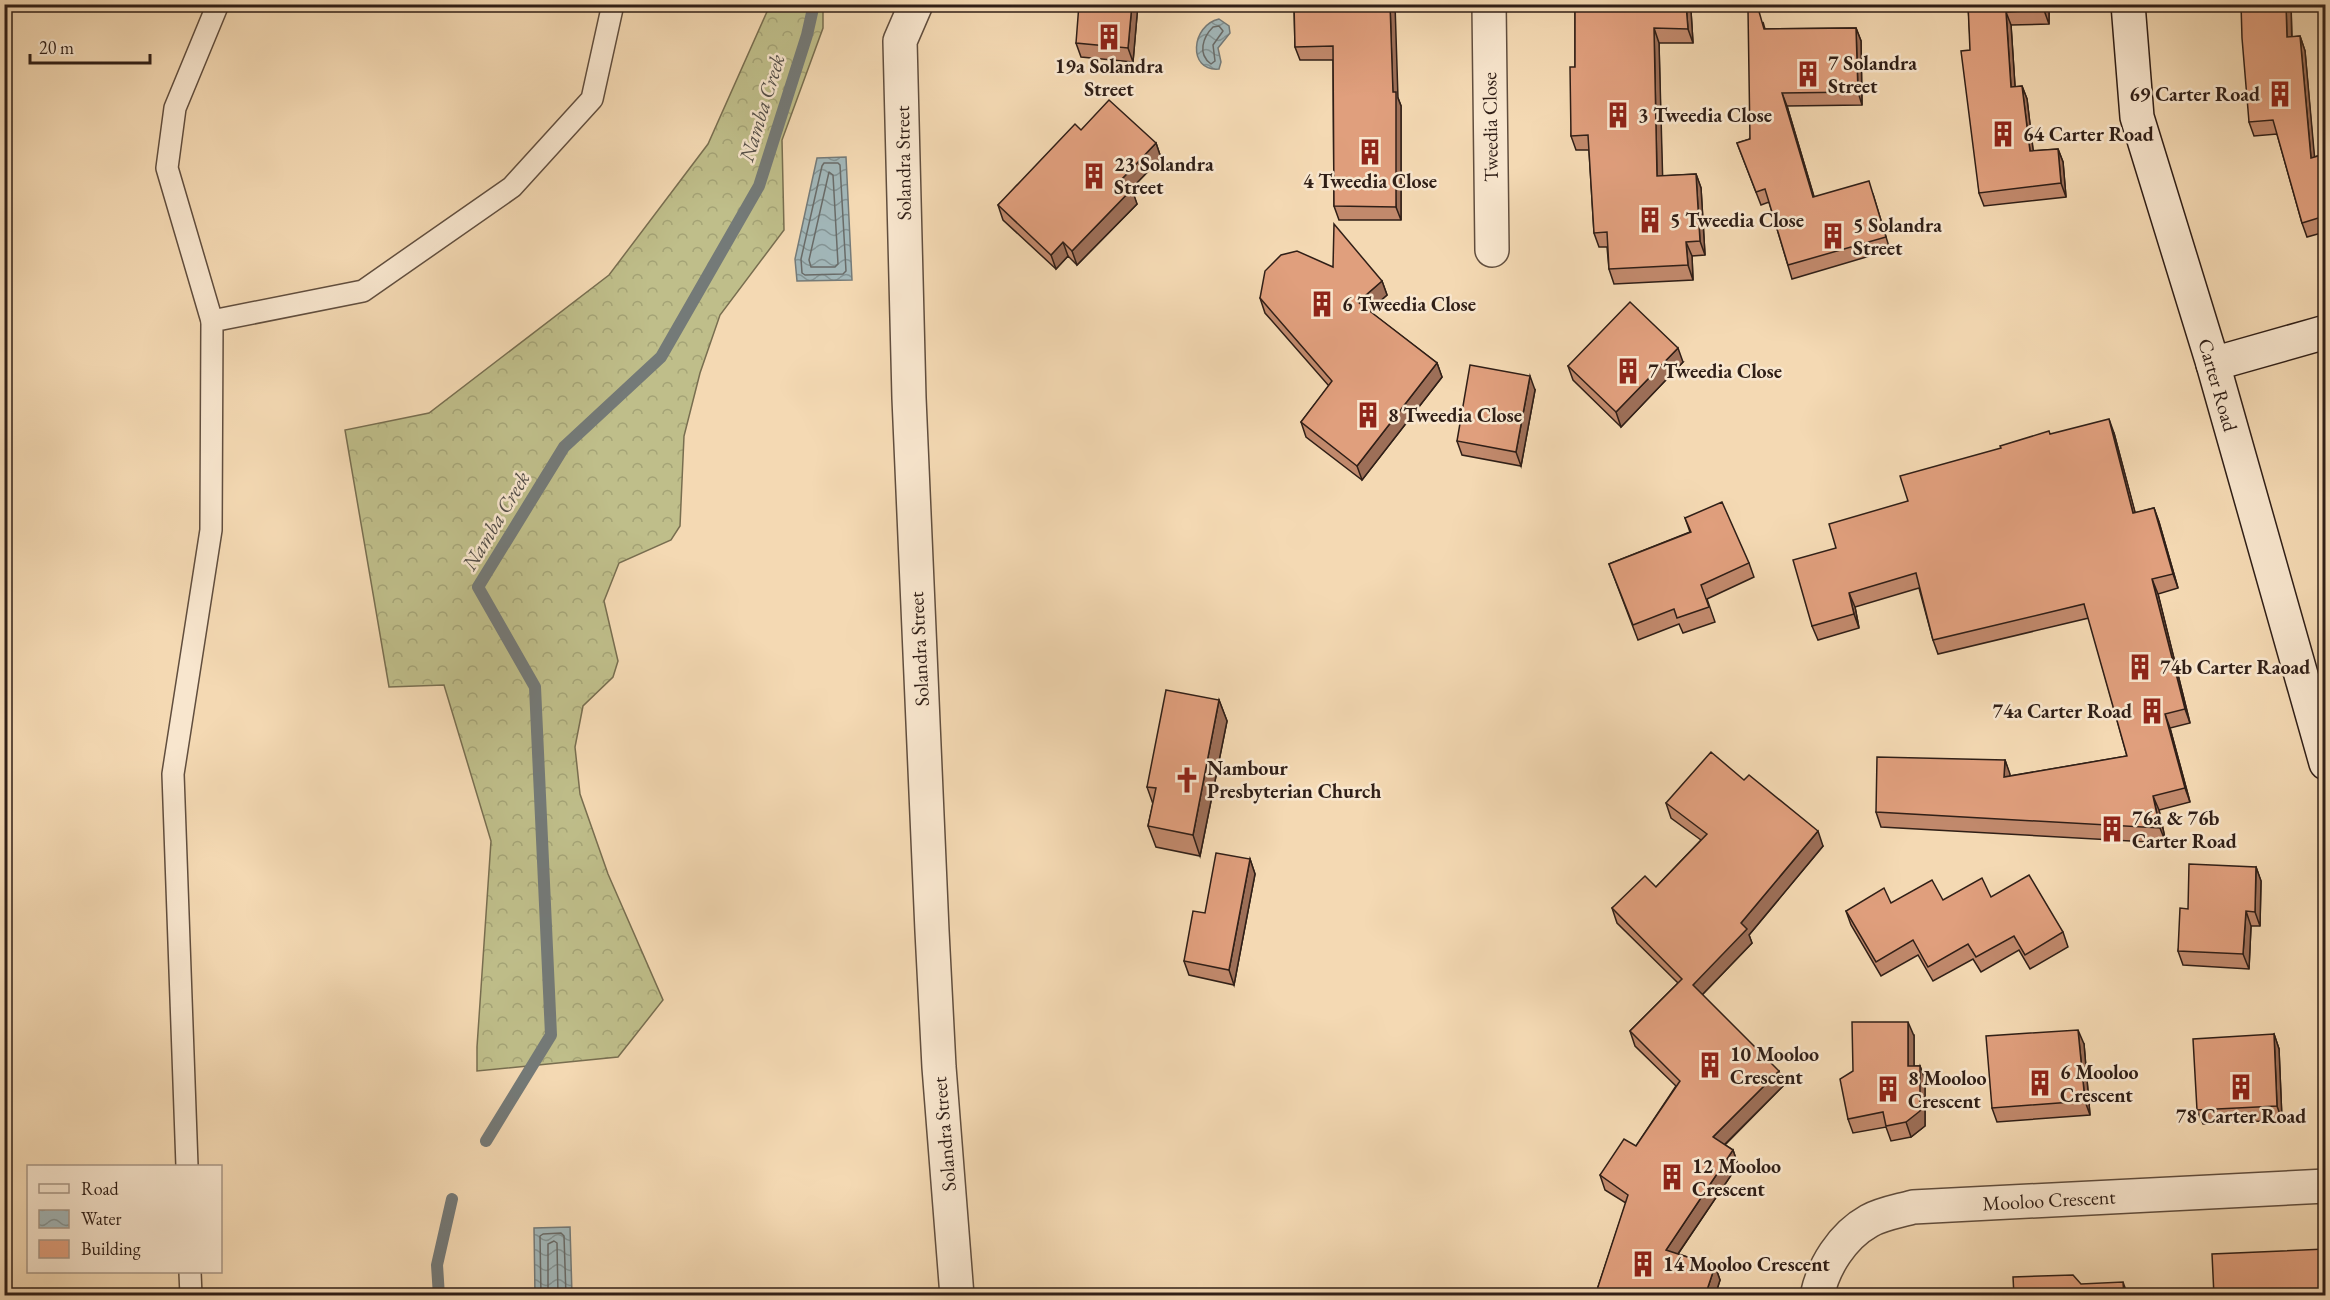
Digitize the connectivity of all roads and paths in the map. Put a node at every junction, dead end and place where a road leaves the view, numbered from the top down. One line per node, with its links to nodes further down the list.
1 (218, 4): 7 (lane)
2 (613, 4): 7 (lane)
3 (916, 4): 15 (street, Solandra Street)
4 (1489, 4): 6 (street, Tweedia Close)
5 (2128, 4): 9 (street, Carter Road)
6 (1492, 250)
7 (212, 321): 11 (lane)
8 (2325, 332): 9 (street)
9 (2213, 364): 10 (street, Carter Road)
10 (2325, 763)
11 (187, 1165)
12 (2325, 1186): 16 (street, Mooloo Crescent)
13 (190, 1273): 14 (lane)
14 (191, 1296)
15 (957, 1296)
16 (1817, 1296)

